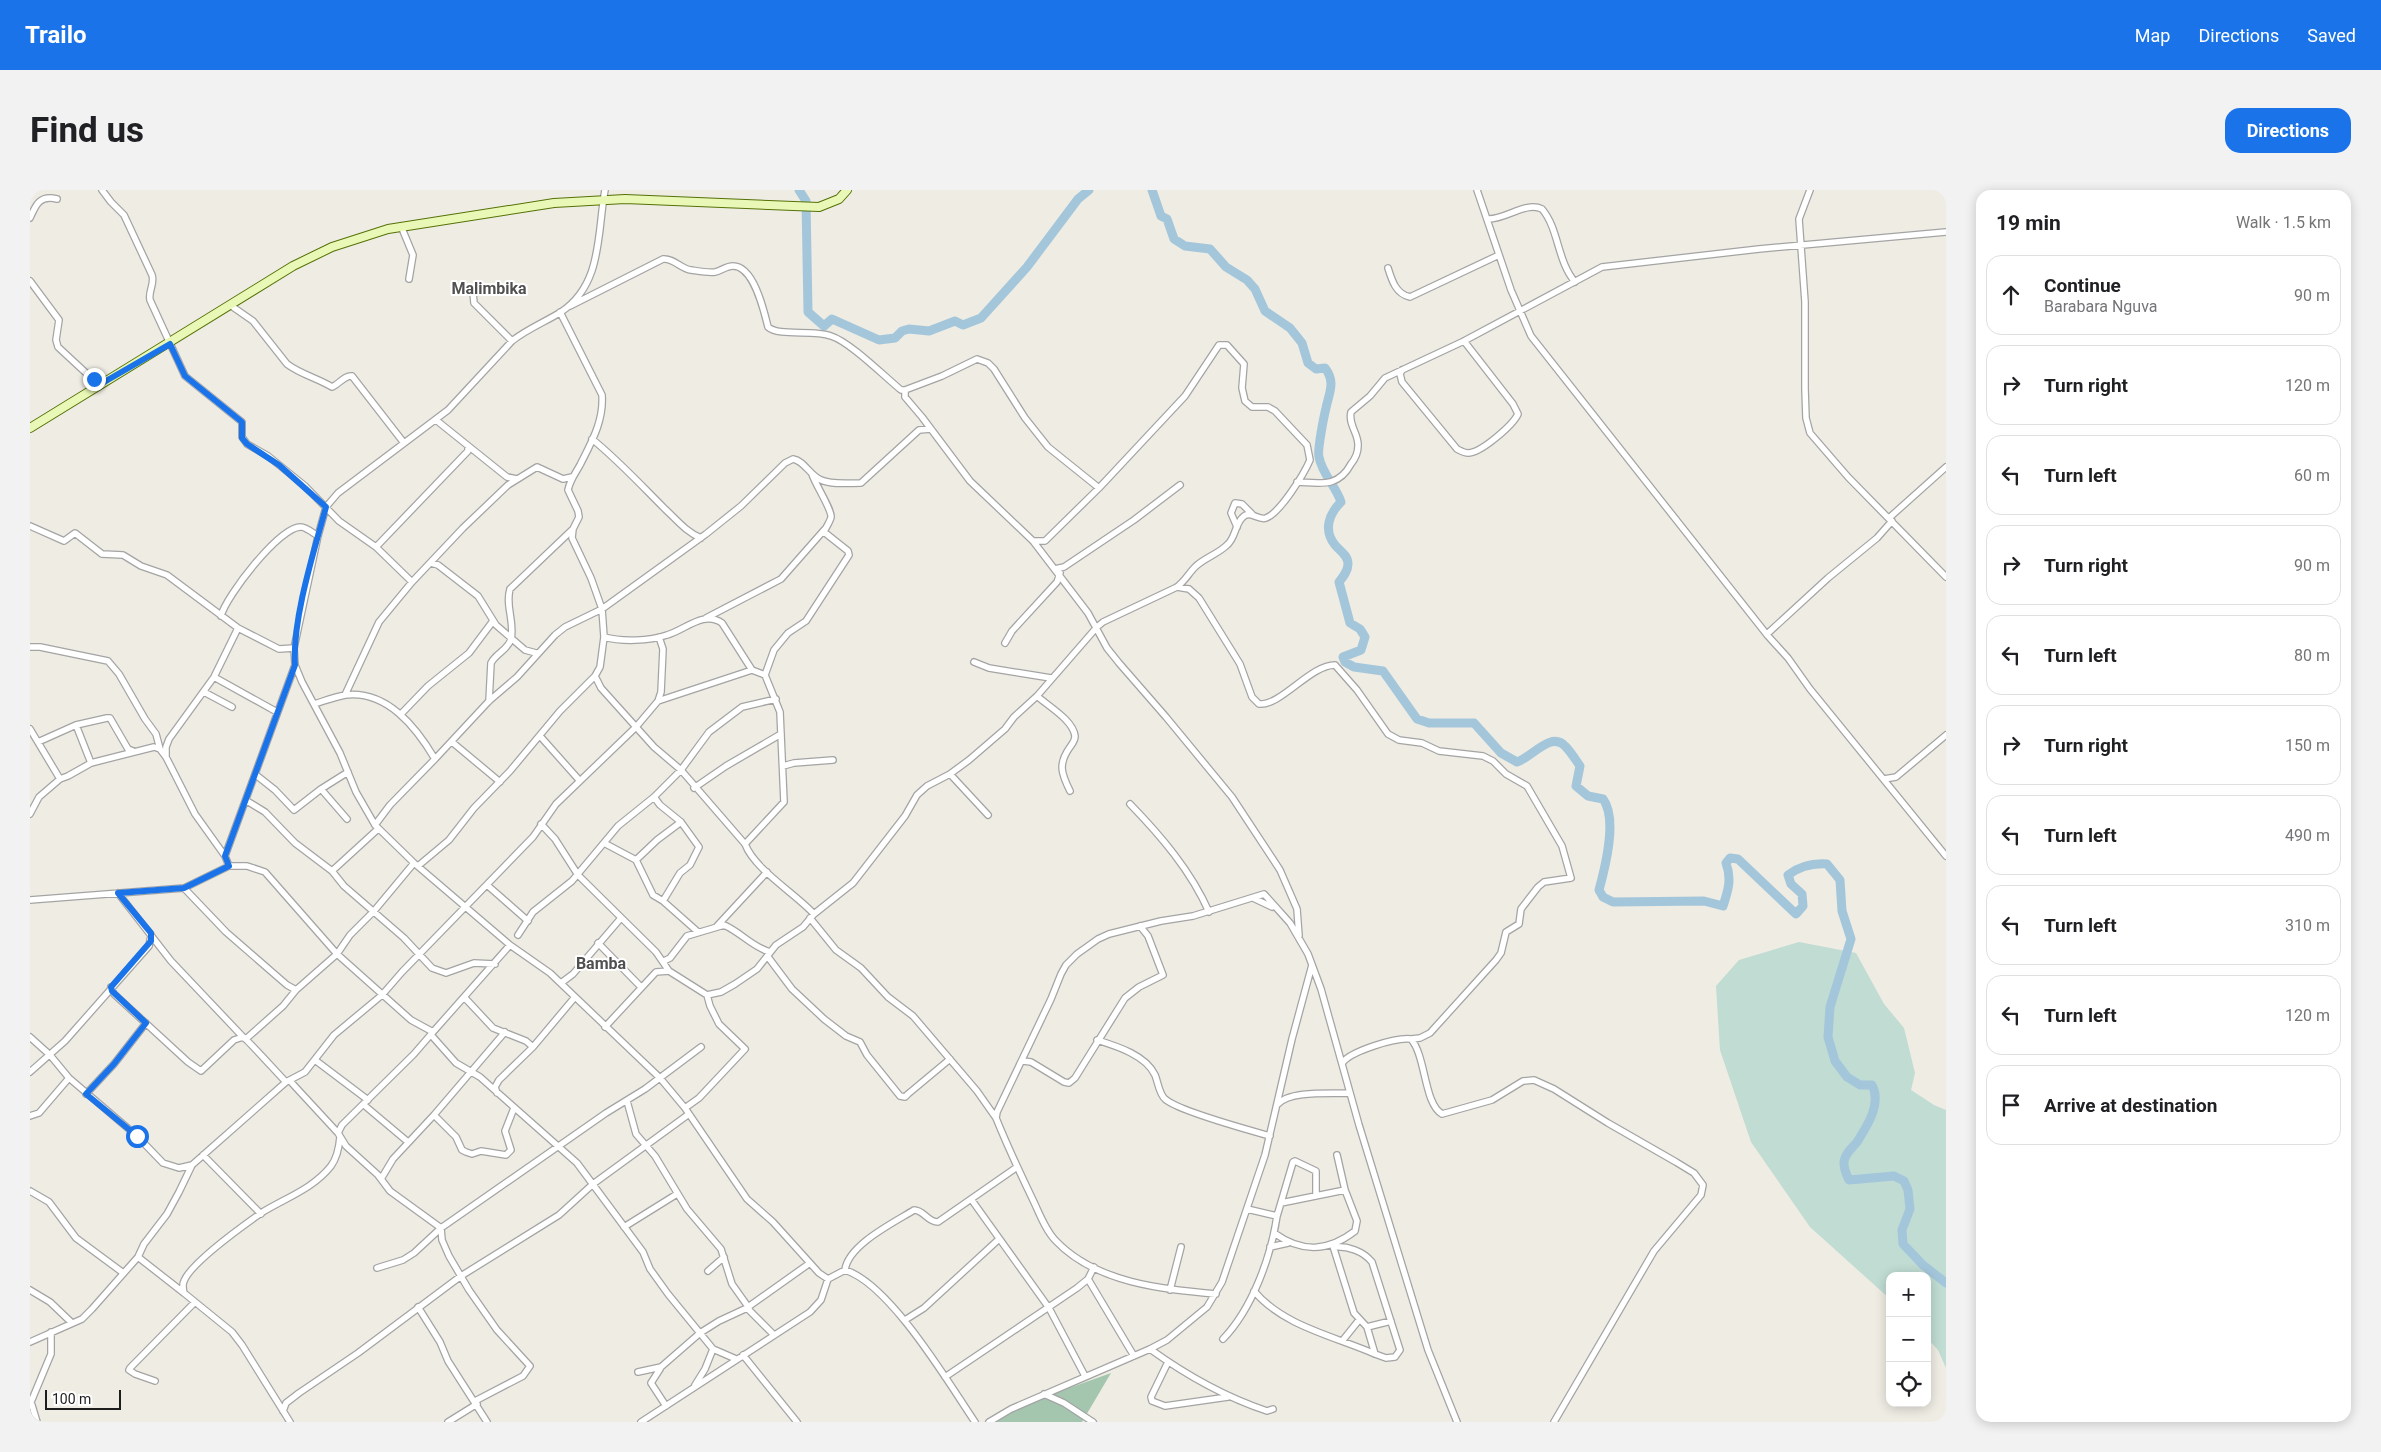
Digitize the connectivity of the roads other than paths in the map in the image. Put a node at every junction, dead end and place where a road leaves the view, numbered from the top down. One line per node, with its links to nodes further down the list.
1 (102, 190): 25 (street)
2 (605, 190): 6 (street)
3 (847, 190): 6 (main road)
4 (1477, 190): 9 (street)
5 (1810, 190): 12 (street)
6 (603, 199): 10 (main road); 20 (street)
7 (57, 200): 8 (street)
8 (30, 218)
9 (1488, 219): 13 (street); 17 (street)
10 (401, 226): 15 (street); 19 (main road)
11 (1946, 232): 12 (street)
12 (1802, 244): 17 (street); 44 (street)
13 (1499, 255): 14 (street); 22 (street)
14 (1388, 268)
15 (409, 279)
16 (30, 281): 27 (street)
17 (1574, 282): 22 (street)
18 (473, 292): 23 (street)
19 (230, 305): 25 (main road); 33 (street)
20 (567, 308): 21 (street); 28 (street)
21 (560, 312): 23 (street); 32 (street)
22 (1519, 312): 24 (street); 64 (street)
23 (512, 341): 29 (street)
24 (1464, 341): 26 (street); 26 (street)
25 (170, 344): 27 (main road); 42 (street)
26 (1402, 370): 39 (street)
27 (99, 385): 30 (main road)
28 (905, 390): 31 (street); 41 (street)
29 (436, 420): 33 (street); 34 (street)
30 (30, 428)
31 (931, 428): 36 (street); 51 (street)
32 (592, 439): 37 (street); 50 (street)
33 (404, 443): 42 (street)
34 (468, 448): 38 (street); 52 (street)
35 (1946, 467): 44 (street)
36 (811, 473): 48 (street); 50 (street)
37 (572, 477): 38 (street); 47 (street)
38 (517, 479): 53 (street)
39 (1297, 482): 41 (street); 43 (street)
40 (1180, 485): 54 (street)
41 (1099, 488): 51 (street)
42 (326, 507): 49 (street); 52 (street)
43 (1252, 514): 46 (street); 46 (street)
44 (1891, 520): 55 (street); 64 (street)
45 (30, 526): 59 (street)
46 (1237, 527): 57 (street)
47 (573, 528): 58 (street); 67 (street)
48 (824, 530): 60 (street); 75 (street)
49 (318, 536): 59 (street); 70 (street)
50 (701, 538): 58 (street)
51 (1033, 541): 54 (street)
52 (376, 547): 56 (street)
53 (431, 563): 56 (street); 61 (street)
54 (1057, 572): 62 (street); 68 (street)
55 (1946, 577)
56 (412, 582): 80 (street)
57 (1178, 587): 62 (street); 177 (street)
58 (602, 609): 65 (street); 71 (street)
59 (221, 616): 63 (street)
60 (706, 618): 66 (street); 74 (street)
61 (493, 621): 67 (street); 88 (street)
62 (1097, 627): 78 (street); 151 (street)
63 (238, 628): 70 (street); 77 (street)
64 (1767, 634): 110 (street)
65 (604, 637): 66 (street); 76 (street)
66 (659, 637): 84 (street)
67 (511, 638): 71 (street); 83 (street)
68 (1005, 643)
69 (30, 647): 98 (street)
70 (294, 648): 73 (street)
71 (536, 653): 83 (street)
72 (974, 662): 78 (street)
73 (295, 665): 85 (street); 87 (street)
74 (752, 670): 75 (street); 84 (street)
75 (765, 675): 82 (street)
76 (595, 676): 90 (street); 94 (street)
77 (214, 677): 79 (street); 87 (street)
78 (1051, 678): 81 (street)
79 (204, 692): 86 (street); 95 (street)
80 (345, 695): 85 (street); 88 (street)
81 (1037, 696): 108 (street); 115 (street)
82 (776, 699): 92 (street); 105 (street)
83 (489, 701): 97 (street)
84 (658, 701): 90 (street)
85 (314, 704): 106 (street)
86 (232, 707)
87 (277, 712): 107 (street)
88 (401, 714): 101 (street)
89 (76, 726): 96 (street); 99 (street); 103 (street)
90 (636, 727): 105 (street); 111 (street)
91 (30, 729): 96 (street)
92 (781, 734): 104 (street); 113 (street)
93 (1946, 734): 110 (street)
94 (540, 736): 111 (street); 112 (street)
95 (169, 739): 98 (street); 100 (street)
96 (38, 742): 109 (street)
97 (452, 742): 101 (street); 112 (street)
98 (159, 746): 99 (street); 100 (street)
99 (133, 751): 103 (street)
100 (166, 757): 127 (street)
101 (435, 759): 124 (street)
102 (833, 760): 104 (street)
103 (91, 763): 109 (street)
104 (784, 766): 126 (street)
105 (681, 770): 113 (street); 116 (street)
106 (348, 772): 114 (street); 124 (street)
107 (256, 774): 114 (street); 117 (street)
108 (950, 774): 120 (street); 143 (street)
109 (60, 779): 119 (street)
110 (1884, 779): 128 (street)
111 (580, 780): 123 (street)
112 (500, 782): 130 (street)
113 (694, 788): 126 (street)
114 (321, 789): 121 (street)
115 (1070, 791)
116 (654, 797): 122 (street); 125 (street)
117 (247, 801): 127 (street); 132 (street)
118 (1130, 804): 142 (street)
119 (30, 814)
120 (988, 815)
121 (347, 819)
122 (681, 822): 129 (street); 139 (street)
123 (541, 824): 134 (street); 135 (street)
124 (377, 827): 130 (street); 132 (street)
125 (604, 843): 129 (street); 134 (street)
126 (745, 844): 133 (street)
127 (225, 856): 131 (street)
128 (1946, 856)
129 (636, 860): 139 (street)
130 (416, 865): 140 (street); 141 (street)
131 (229, 866): 136 (street); 155 (street)
132 (332, 871): 141 (street)
133 (767, 872): 143 (street); 147 (street)
134 (578, 875): 144 (street); 145 (street)
135 (487, 885): 140 (street); 145 (street)
136 (184, 888): 137 (street); 164 (street)
137 (118, 893): 138 (street); 149 (street)
138 (30, 900)
139 (663, 901): 148 (street)
140 (467, 907): 153 (street); 154 (street)
141 (374, 911): 154 (street); 155 (street)
142 (1209, 912): 146 (street); 151 (street)
143 (812, 916): 156 (street); 184 (street)
144 (621, 918): 152 (street); 157 (street)
145 (528, 921): 150 (street)
146 (1140, 926): 178 (street); 186 (street)
147 (716, 928): 148 (street); 156 (street)
148 (698, 932): 157 (street)
149 (151, 933): 162 (street); 176 (street)
150 (518, 935)
151 (1299, 936): 159 (street)
152 (598, 943): 161 (street); 163 (street)
153 (510, 944): 158 (street); 161 (street)
154 (420, 953): 158 (street); 167 (street)
155 (337, 954): 164 (street); 167 (street)
156 (769, 954): 168 (street); 184 (street)
157 (664, 961): 160 (street)
158 (495, 964): 169 (street)
159 (1312, 965): 181 (street); 198 (street)
160 (669, 971): 163 (street); 168 (street)
161 (561, 982): 170 (street)
162 (111, 987): 165 (street); 166 (street)
163 (642, 988): 172 (street)
164 (296, 990): 176 (street)
165 (106, 993): 166 (street); 182 (street)
166 (114, 994): 171 (street)
167 (382, 995): 174 (street); 185 (street)
168 (707, 995): 200 (street)
169 (465, 998): 173 (street); 174 (street)
170 (575, 998): 172 (street); 180 (street)
171 (146, 1023): 176 (street); 194 (street)
172 (604, 1027): 191 (street)
173 (505, 1032): 180 (street); 189 (street)
174 (432, 1034): 189 (street); 197 (street)
175 (30, 1038): 182 (street)
176 (245, 1038): 192 (street)
177 (1411, 1039): 183 (street); 293 (street)
178 (1098, 1040): 186 (street); 206 (street)
179 (701, 1046): 191 (street)
180 (533, 1047): 195 (street)
181 (1339, 1052): 183 (street); 187 (street)
182 (50, 1055): 188 (street); 190 (street)
183 (1348, 1056): 187 (street)
184 (950, 1059): 204 (street)
185 (315, 1060): 192 (street); 197 (street)
186 (1023, 1061): 204 (street)
187 (1342, 1062): 193 (street)
188 (30, 1072)
189 (472, 1073): 195 (street); 202 (street)
190 (69, 1078): 194 (street); 203 (street)
191 (660, 1078): 196 (street); 200 (street)
192 (288, 1081): 205 (street); 210 (street)
193 (1350, 1093): 198 (street); 292 (street)
194 (86, 1094): 212 (street)
195 (497, 1094): 199 (street)
196 (627, 1101): 208 (street); 209 (street)
197 (366, 1103): 205 (street); 207 (street)
198 (1276, 1106): 206 (street)
199 (514, 1108): 202 (street); 209 (street)
200 (685, 1108): 201 (street)
201 (689, 1114): 208 (street); 235 (street)
202 (434, 1115): 207 (street)
203 (30, 1116)
204 (996, 1118): 213 (street)
205 (339, 1135): 214 (street); 223 (street)
206 (1270, 1136): 222 (street)
207 (408, 1142): 214 (street)
208 (648, 1146): 215 (street); 218 (street)
209 (560, 1147): 215 (street); 226 (street)
210 (203, 1155): 212 (street); 223 (street)
211 (1337, 1155): 216 (street)
212 (192, 1165): 233 (street)
213 (1016, 1167): 220 (street); 236 (street)
214 (381, 1179): 226 (street)
215 (594, 1184): 225 (street); 241 (street)
216 (1345, 1190): 219 (street); 230 (street)
217 (30, 1191): 240 (street)
218 (677, 1194): 225 (street); 234 (street)
219 (1316, 1196): 221 (street); 221 (street)
220 (971, 1199): 228 (street); 238 (street)
221 (1281, 1203): 224 (street)
222 (1247, 1209): 224 (street); 248 (street)
223 (261, 1214): 247 (street)
224 (1277, 1216): 227 (street)
225 (624, 1227): 259 (street)
226 (440, 1228): 237 (street); 241 (street)
227 (1274, 1233): 229 (street); 232 (street)
228 (998, 1240): 252 (street); 253 (street)
229 (1288, 1243): 230 (street); 232 (street)
230 (1333, 1245): 254 (street); 255 (street)
231 (1181, 1247): 245 (street)
232 (1270, 1247): 246 (street)
233 (138, 1257): 240 (street); 247 (street)
234 (724, 1257): 239 (street); 251 (street)
235 (810, 1263): 242 (street); 251 (street)
236 (1094, 1267): 243 (street); 245 (street)
237 (377, 1268)
238 (845, 1270): 242 (street); 253 (street)
239 (708, 1271)
240 (122, 1272): 256 (street)
241 (462, 1276): 250 (street); 279 (street)
242 (828, 1278): 260 (street)
243 (1088, 1279): 252 (street); 268 (street)
244 (30, 1290): 256 (street)
245 (1170, 1290): 248 (street)
246 (1254, 1291): 261 (street); 262 (street)
247 (184, 1293): 249 (street)
248 (1216, 1294): 265 (street)
249 (195, 1302): 275 (street); 281 (street)
250 (418, 1307): 279 (street); 281 (street)
251 (749, 1307): 259 (street); 260 (street)
252 (1049, 1308): 273 (street); 274 (street)
253 (905, 1320): 274 (street)
254 (1359, 1320): 257 (street); 262 (street)
255 (1391, 1321): 257 (street); 266 (street)
256 (72, 1323): 258 (street)
257 (1367, 1327): 266 (street)
258 (51, 1332): 263 (street); 283 (street)
259 (700, 1333): 264 (street); 271 (street)
260 (773, 1334): 267 (street)
261 (1223, 1339)
262 (1343, 1340): 266 (street)
263 (30, 1342)
264 (713, 1349): 269 (street); 276 (street)
265 (1150, 1349): 268 (street); 270 (street)
266 (1375, 1354)
267 (743, 1355): 269 (street); 288 (street)
268 (1134, 1356): 273 (street)
269 (736, 1359): 276 (street)
270 (1168, 1362): 278 (street); 278 (street)
271 (661, 1367): 272 (street); 280 (street)
272 (638, 1372)
273 (1085, 1376): 277 (street)
274 (945, 1377): 289 (street)
275 (155, 1381)
276 (694, 1387): 280 (street)
277 (1044, 1394): 290 (street); 291 (street)
278 (1228, 1397): 282 (street)
279 (476, 1403): 285 (street); 286 (street)
280 (666, 1406): 287 (street)
281 (283, 1407): 284 (street)
282 (1273, 1409)
283 (37, 1422)
284 (290, 1422)
285 (448, 1422)
286 (487, 1422)
287 (641, 1422)
288 (797, 1422)
289 (975, 1422)
290 (989, 1422)
291 (1093, 1422)
292 (1457, 1422)
293 (1554, 1422)

